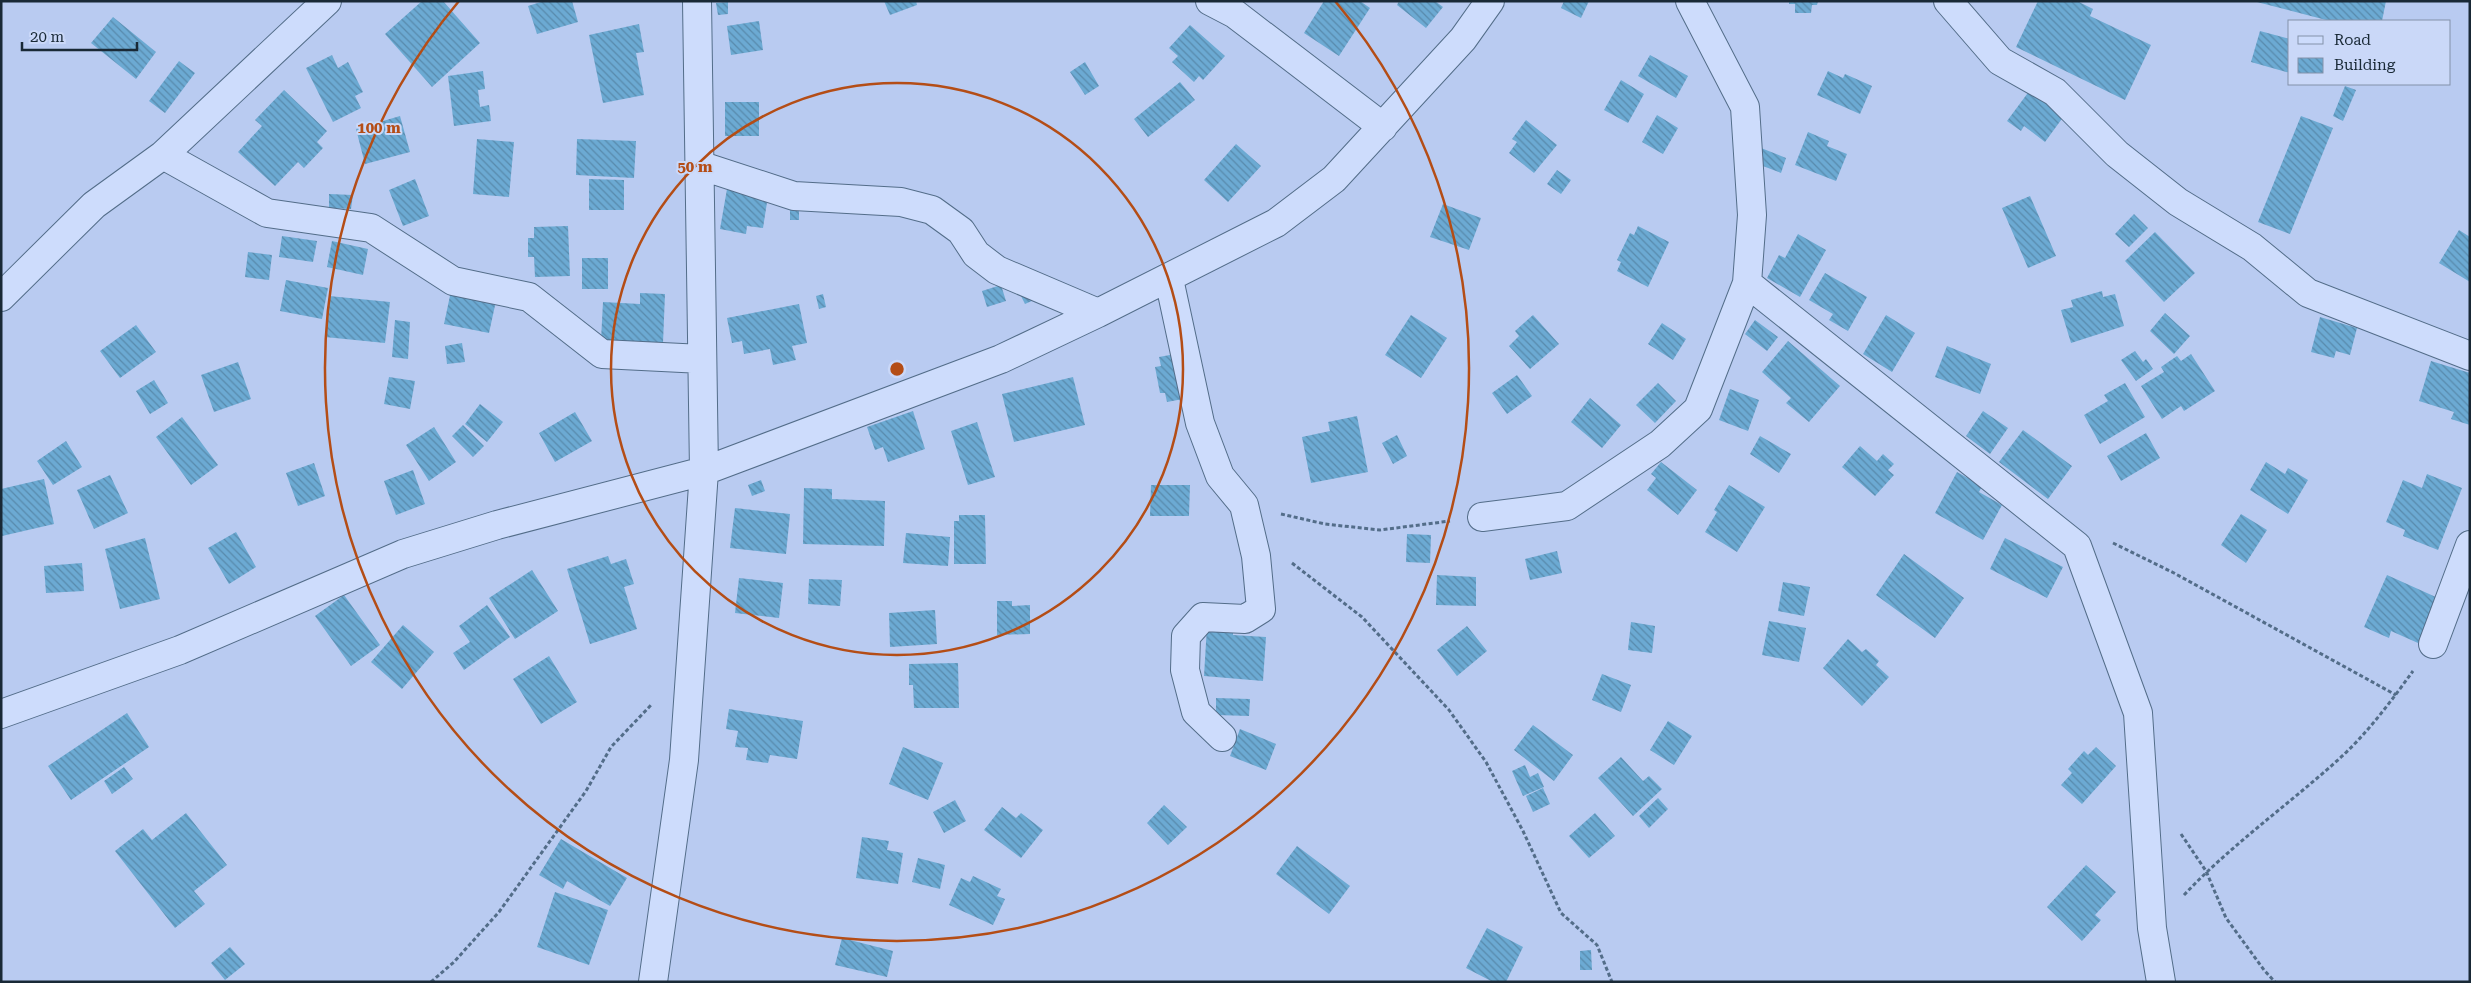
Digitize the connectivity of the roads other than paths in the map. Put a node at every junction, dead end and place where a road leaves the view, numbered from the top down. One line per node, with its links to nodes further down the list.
1 (327, 1): 8 (street)
2 (696, 1): 9 (street)
3 (1210, 1): 7 (street)
4 (1490, 1): 7 (street)
5 (1690, 1): 11 (street)
6 (1948, 1): 14 (street)
7 (1383, 127): 10 (street)
8 (163, 155): 12 (street); 15 (street)
9 (699, 165): 13 (street); 15 (street)
10 (1169, 279): 13 (street); 21 (street)
11 (1747, 283): 17 (street); 23 (street)
12 (1, 297)
13 (1098, 313): 16 (street)
14 (2470, 356)
15 (702, 359): 16 (street)
16 (704, 471): 20 (street); 22 (street)
17 (1482, 517)
18 (2470, 545): 19 (street)
19 (2433, 644)
20 (1, 714)
21 (1222, 737)
22 (653, 982)
23 (2161, 982)

